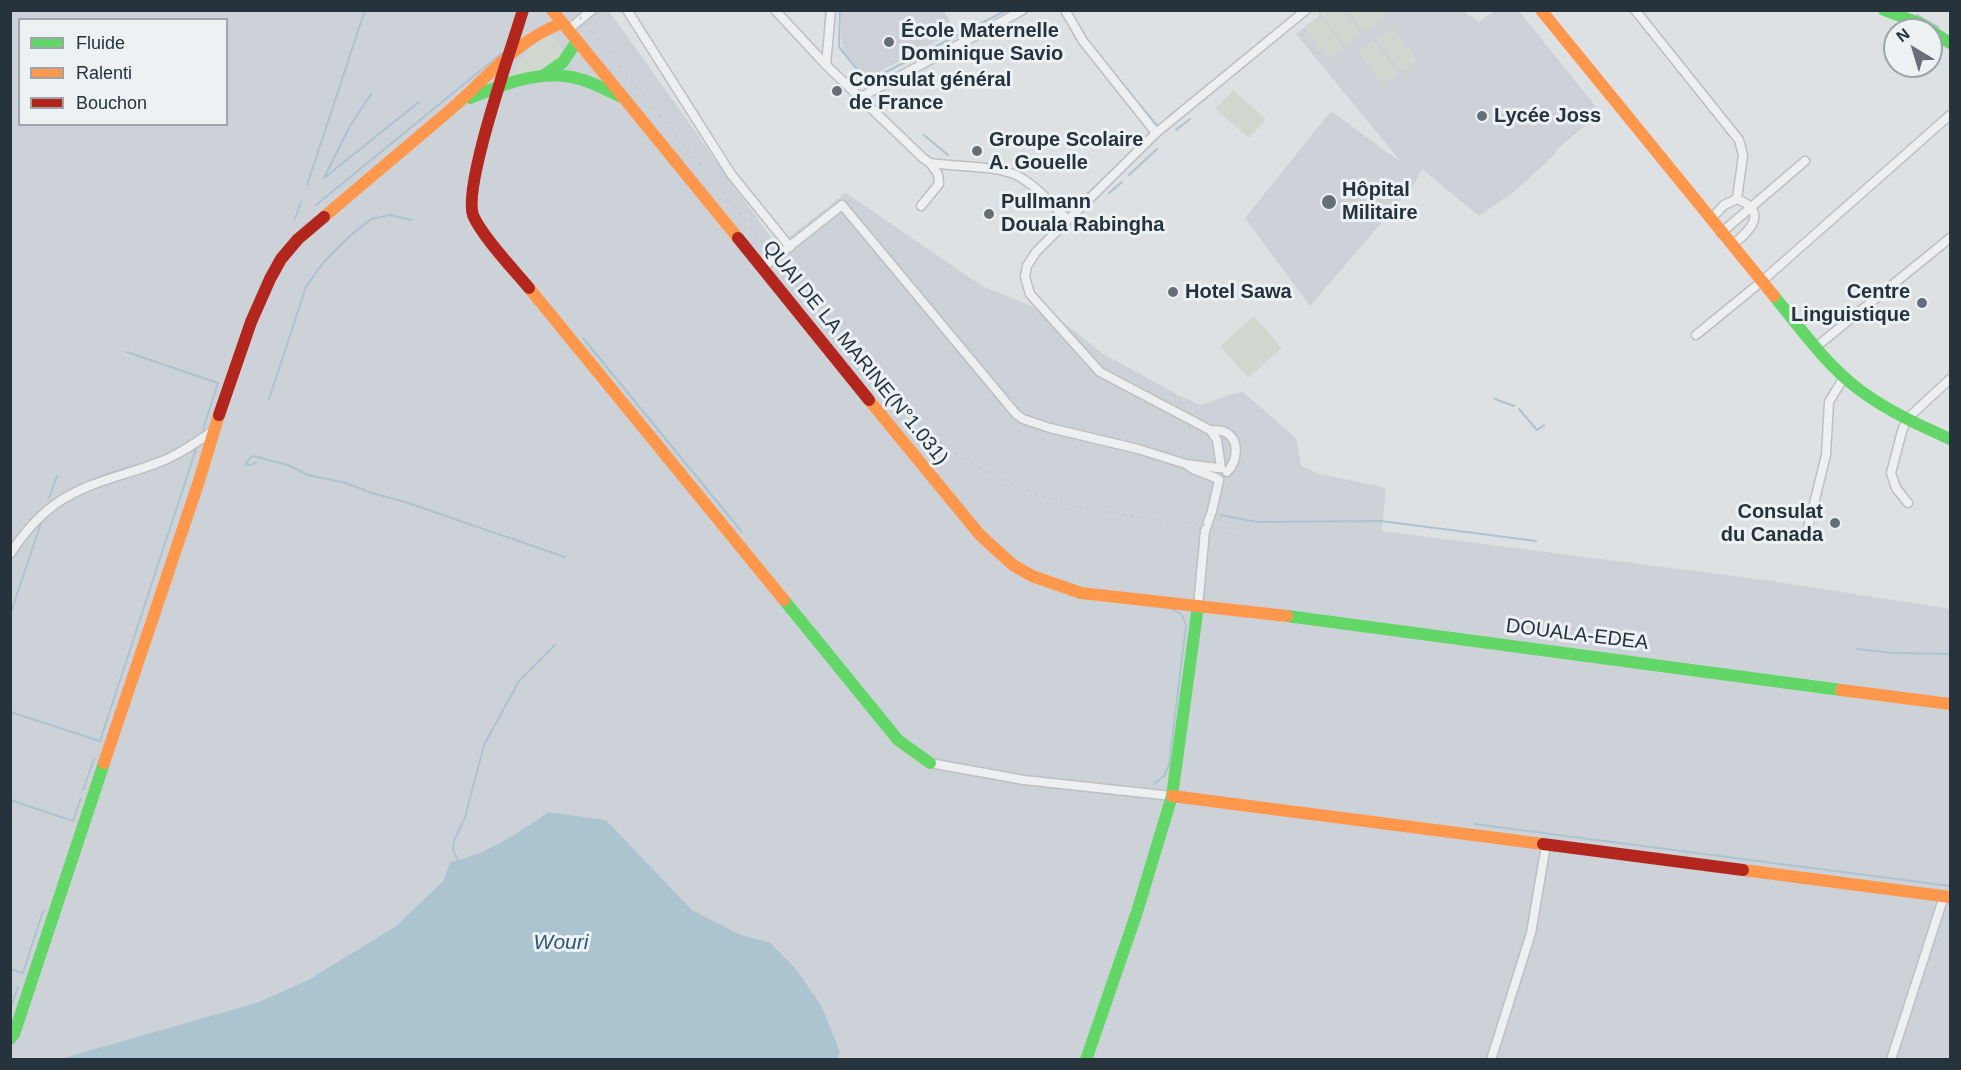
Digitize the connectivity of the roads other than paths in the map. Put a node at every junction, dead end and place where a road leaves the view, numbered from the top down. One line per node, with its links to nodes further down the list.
1 (523, 10): 16 (main road)
2 (552, 10): 13 (main road, QUAI DE LA MARINE(N°1.031))
3 (592, 10): 13 (street)
4 (627, 10): 35 (street)
5 (775, 10): 17 (street)
6 (831, 10): 17 (street)
7 (1023, 10): 20 (street)
8 (1065, 10): 24 (street)
9 (1306, 10): 24 (street)
10 (1542, 10): 30 (main road)
11 (1635, 10): 27 (street)
12 (1884, 10): 15 (main road)
13 (565, 27): 14 (main road, QUAI DE LA MARINE(N°1.031)); 16 (main road)
14 (577, 41): 18 (main road); 21 (main road, QUAI DE LA MARINE(N°1.031))
15 (1950, 43)
16 (510, 56): 19 (main road); 22 (main road)
17 (826, 65): 20 (street)
18 (539, 78): 19 (main road); 21 (main road)
19 (500, 86): 22 (main road); 54 (main road)
20 (861, 97): 26 (street)
21 (625, 100): 36 (main road, QUAI DE LA MARINE(N°1.031))
22 (459, 102): 43 (main road)
23 (1950, 116): 37 (street)
24 (1156, 133): 31 (street)
25 (1805, 161): 29 (street)
26 (930, 163): 28 (street); 31 (street)
27 (1737, 200): 29 (street); 30 (street)
28 (921, 206)
29 (1750, 207): 32 (street); 34 (street)
30 (1711, 219): 32 (main road)
31 (1068, 220): 44 (street)
32 (1721, 233): 34 (main road)
33 (1950, 238): 39 (street)
34 (1732, 246): 37 (main road)
35 (789, 247): 36 (street); 46 (street)
36 (762, 268): 52 (main road, QUAI DE LA MARINE(N°1.031))
37 (1761, 282): 38 (street); 39 (main road)
38 (1696, 335)
39 (1816, 347): 40 (main road)
40 (1844, 377): 42 (main road); 50 (street)
41 (1950, 380): 42 (street)
42 (1907, 419): 45 (main road); 49 (street)
43 (214, 430): 51 (street); 58 (main road)
44 (1210, 430): 47 (street); 47 (street)
45 (1950, 439)
46 (1186, 464): 47 (street); 48 (street)
47 (1222, 470): 48 (street)
48 (1217, 479): 52 (street)
49 (1908, 503)
50 (1806, 536)
51 (10, 554)
52 (1198, 606): 53 (main road, DOUALA-EDEA); 55 (main road)
53 (1950, 704)
54 (930, 763): 55 (street)
55 (1172, 796): 56 (main road); 59 (main road)
56 (1546, 845): 57 (main road); 60 (street)
57 (1947, 896): 61 (street)
58 (10, 1039)
59 (1086, 1059)
60 (1491, 1059)
61 (1891, 1059)

